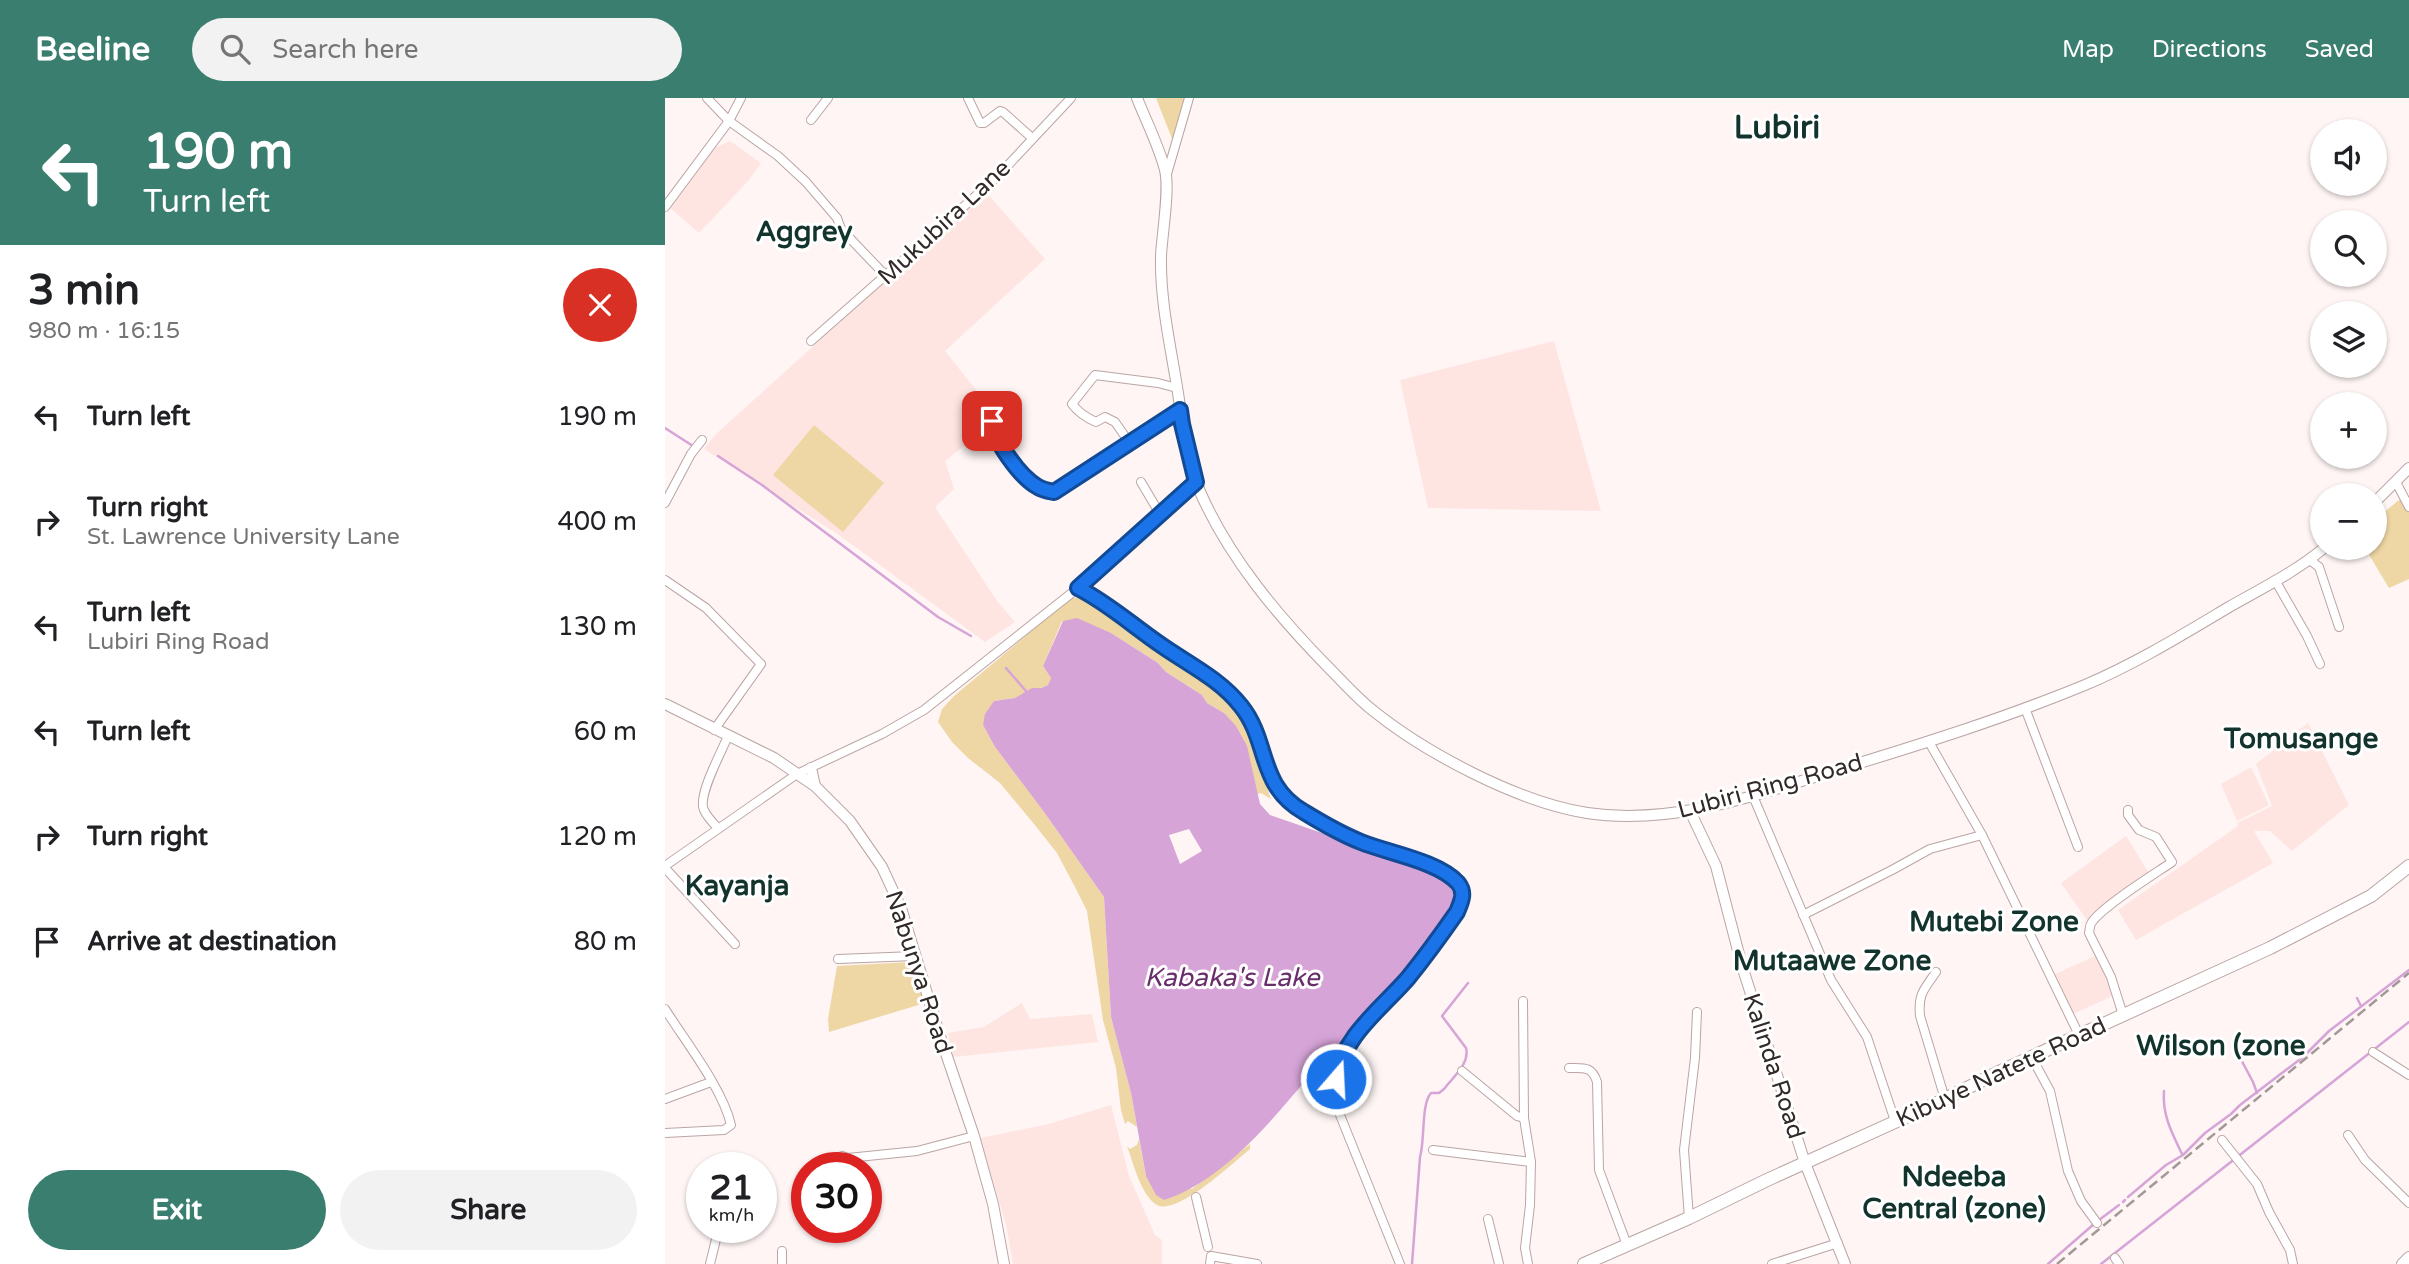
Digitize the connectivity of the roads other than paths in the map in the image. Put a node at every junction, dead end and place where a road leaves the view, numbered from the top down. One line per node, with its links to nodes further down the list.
1 (707, 98): 9 (street)
2 (741, 98): 9 (street)
3 (828, 98): 8 (street)
4 (968, 98): 10 (street)
5 (1071, 98): 10 (street, Mukubira Lane)
6 (1137, 98): 11 (main road, Lubiri Ring Road)
7 (1189, 98): 11 (street)
8 (811, 120)
9 (729, 121): 12 (street); 13 (street)
10 (1032, 138): 13 (street, Mukubira Lane)
11 (1167, 174): 15 (main road, Lubiri Ring Road)
12 (665, 207)
13 (886, 276): 14 (street, Mukubira Lane)
14 (811, 341)
15 (1177, 388): 16 (main road, Lubiri Ring Road); 19 (street)
16 (1180, 410): 19 (street); 22 (main road, Lubiri Ring Road)
17 (992, 421): 19 (street)
18 (702, 440): 25 (street)
19 (1129, 442)
20 (2409, 468): 23 (main road)
21 (1141, 482): 27 (street)
22 (1196, 482): 27 (street); 44 (main road, Lubiri Ring Road)
23 (2396, 482): 24 (main road); 26 (street)
24 (2387, 491)
25 (665, 503)
26 (2409, 507)
27 (1160, 514): 31 (street)
28 (2310, 560): 30 (main road, Lubiri Ring Road); 32 (street)
29 (665, 580): 36 (street)
30 (2276, 580): 33 (street); 35 (main road, Lubiri Ring Road)
31 (1078, 588): 39 (street); 94 (street)
32 (2339, 627)
33 (2320, 664)
34 (665, 705): 36 (main road, Nabunya Road)
35 (2025, 708): 38 (main road, Lubiri Ring Road); 47 (street)
36 (714, 730): 37 (main road, Nabunya Road)
37 (728, 736): 40 (main road, Nabunya Road); 45 (street)
38 (1929, 742): 42 (main road, Lubiri Ring Road); 46 (street)
39 (811, 768): 40 (street); 41 (main road)
40 (797, 774): 41 (main road, Nabunya Road); 45 (street)
41 (815, 786): 52 (main road, Nabunya Road)
42 (1753, 796): 44 (main road, Lubiri Ring Road); 50 (street)
43 (2128, 810): 58 (street)
44 (1690, 811): 77 (main road, Kalinda Road)
45 (718, 828): 48 (street)
46 (1982, 835): 50 (street); 59 (street)
47 (2078, 848)
48 (665, 867): 51 (street)
49 (2408, 869): 58 (main road, Kibuye Natete Road)
50 (1803, 915): 69 (street)
51 (735, 944)
52 (915, 956): 53 (street); 72 (main road, Nabunya Road)
53 (838, 959)
54 (1936, 972): 67 (street)
55 (1523, 1002): 68 (street)
56 (665, 1009): 65 (street)
57 (1697, 1012): 81 (street)
58 (2123, 1015): 59 (main road, Kibuye Natete Road)
59 (2079, 1035): 61 (main road, Kibuye Natete Road)
60 (2373, 1052): 64 (street)
61 (2032, 1058): 67 (main road, Kibuye Natete Road); 82 (street)
62 (1569, 1069): 85 (street)
63 (1462, 1071): 68 (street)
64 (2409, 1074)
65 (711, 1082): 66 (street); 70 (street)
66 (665, 1099)
67 (1945, 1099): 69 (main road, Kibuye Natete Road)
68 (1524, 1118): 76 (street)
69 (1895, 1122): 77 (main road, Kibuye Natete Road)
70 (665, 1133)
71 (2348, 1135): 79 (street)
72 (974, 1136): 75 (street); 91 (main road, Nabunya Road)
73 (2222, 1140): 100 (street)
74 (1433, 1150): 76 (street)
75 (882, 1155)
76 (1531, 1162): 96 (street)
77 (1805, 1163): 81 (main road, Kibuye Natete Road); 84 (main road, Kalinda Road)
78 (1196, 1197): 86 (street)
79 (2409, 1203)
80 (1487, 1219): 95 (street)
81 (1689, 1219): 85 (main road, Kibuye Natete Road)
82 (2096, 1221)
83 (715, 1243): 89 (street)
84 (1838, 1243): 98 (street); 99 (main road, Kalinda Road)
85 (1627, 1245): 97 (main road, Kibuye Natete Road)
86 (1208, 1247)
87 (782, 1251): 90 (street)
88 (2409, 1258): 101 (main road)
89 (710, 1264)
90 (782, 1264)
91 (1005, 1264)
92 (1210, 1264): 93 (street)
93 (1257, 1264)
94 (1400, 1264)
95 (1499, 1264)
96 (1528, 1264)
97 (1584, 1264)
98 (1772, 1264)
99 (1845, 1264)
100 (2293, 1264)
101 (2402, 1264)

